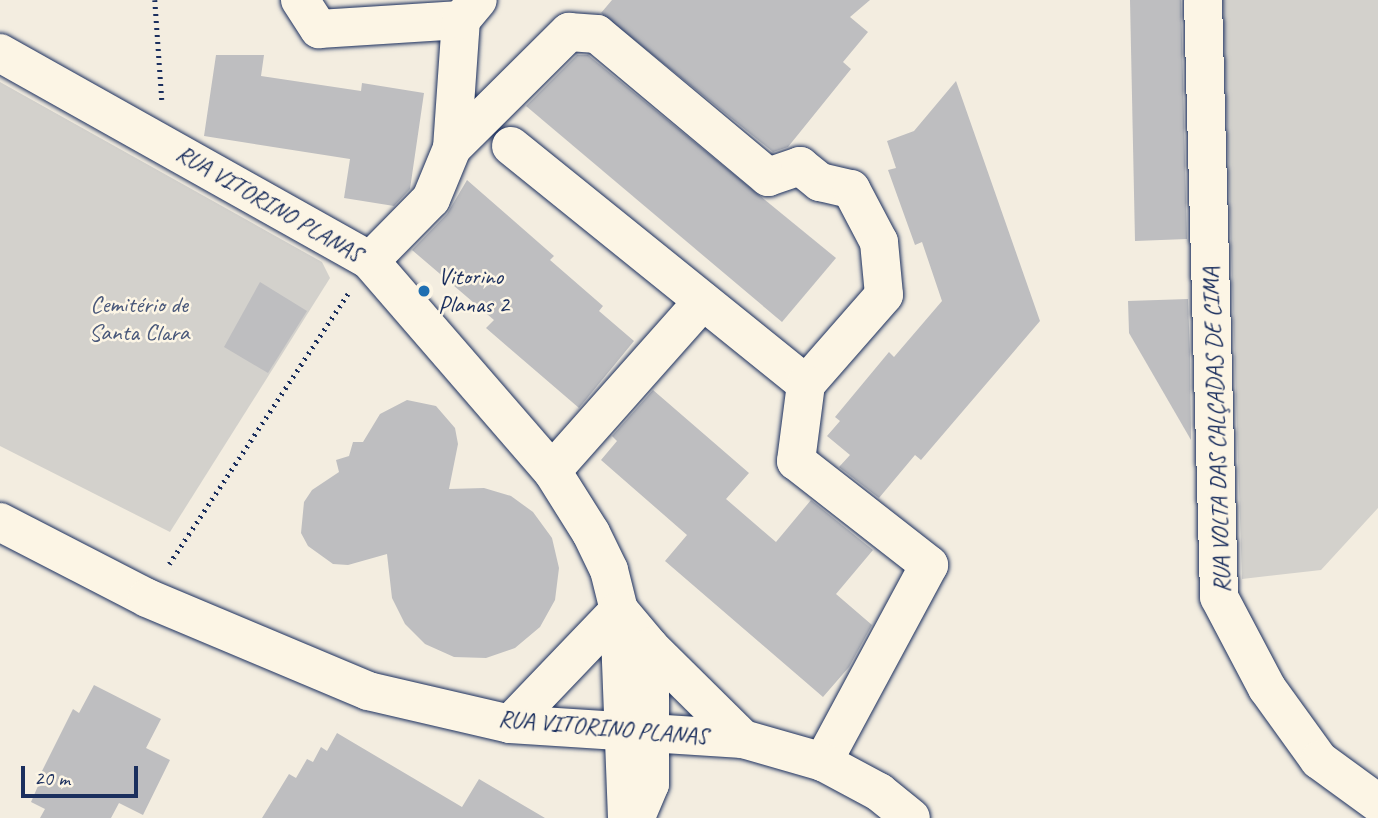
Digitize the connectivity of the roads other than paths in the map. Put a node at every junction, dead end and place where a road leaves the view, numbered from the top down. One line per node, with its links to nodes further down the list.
1 (300, 0): 3 (street)
2 (1203, 0): 18 (street, RUA VOLTA DAS CALÇADAS DE CIMA)
3 (470, 10): 6 (street)
4 (0, 53): 7 (street, RUA VITORINO PLANAS)
5 (511, 146): 8 (street)
6 (452, 148): 7 (street); 9 (street)
7 (370, 261): 10 (street, RUA VITORINO PLANAS)
8 (703, 301): 9 (street); 10 (street)
9 (806, 384): 17 (street)
10 (552, 471): 12 (street, RUA VITORINO PLANAS)
11 (0, 522): 14 (street, RUA VITORINO PLANAS)
12 (619, 610): 13 (street, RUA VITORINO PLANAS); 14 (street); 15 (street)
13 (649, 647): 15 (street); 16 (street, RUA VITORINO PLANAS)
14 (510, 724): 15 (street, RUA VITORINO PLANAS)
15 (636, 732): 16 (street, RUA VITORINO PLANAS); 19 (street); 20 (street)
16 (743, 739): 17 (street, RUA VITORINO PLANAS)
17 (823, 762): 21 (street, RUA VITORINO PLANAS)
18 (1378, 803)
19 (627, 818)
20 (636, 818)
21 (911, 818)

